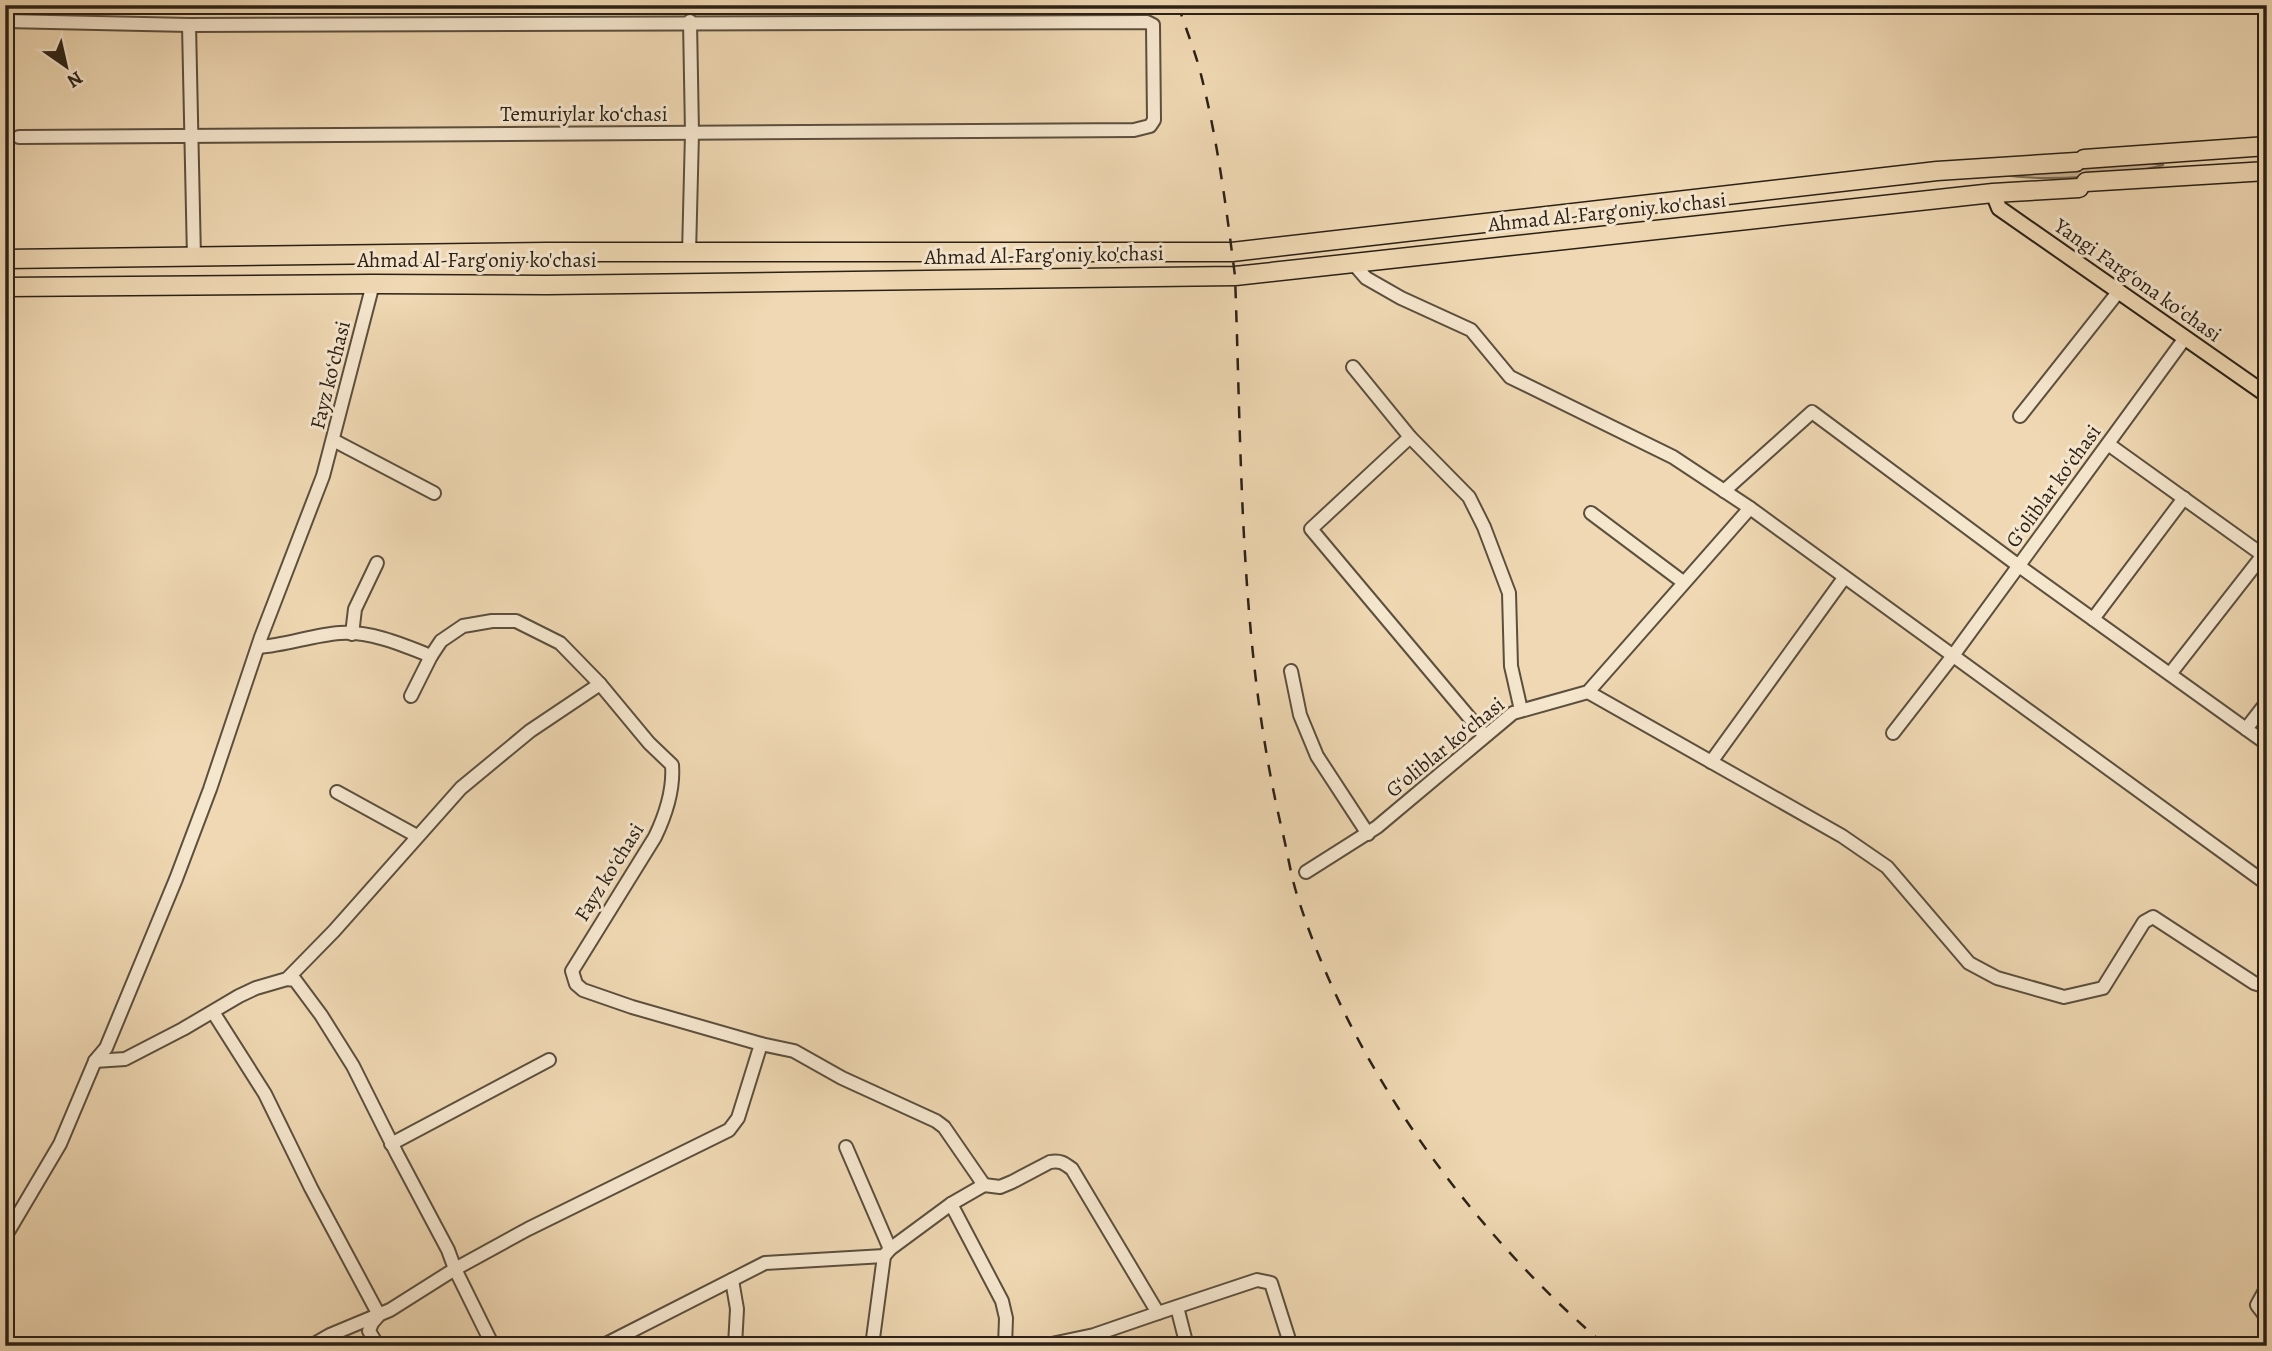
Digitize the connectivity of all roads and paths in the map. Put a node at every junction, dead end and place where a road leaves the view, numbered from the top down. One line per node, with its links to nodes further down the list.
1 (5, 21): 3 (street)
2 (690, 21): 3 (street); 4 (street); 4 (street, Temuriylar koʻchasi)
3 (189, 24): 5 (street)
4 (692, 133): 5 (street, Temuriylar koʻchasi); 13 (street)
5 (191, 136): 6 (street, Temuriylar koʻchasi); 14 (street)
6 (19, 137)
7 (2267, 146): 10 (highway, Ahmad Al-Farg'oniy ko'chasi)
8 (2267, 171): 9 (highway, Ahmad Al-Farg'oniy ko'chasi)
9 (1993, 193): 11 (highway, Ahmad Al-Farg'oniy ko'chasi); 20 (main road, Yangi Fargʻona koʻchasi)
10 (1685, 199): 11 (highway); 13 (highway, Ahmad Al-Farg'oniy ko'chasi)
11 (1691, 226): 16 (highway, Ahmad Al-Farg'oniy ko'chasi)
12 (547, 252): 13 (highway, Ahmad Al-Farg'oniy ko'chasi); 14 (highway, Ahmad Al-Farg'oniy ko'chasi); 18 (highway)
13 (689, 254)
14 (194, 258): 15 (highway, Ahmad Al-Farg'oniy ko'chasi)
15 (5, 259)
16 (1352, 262): 18 (highway, Ahmad Al-Farg'oniy ko'chasi); 28 (street)
17 (373, 284): 18 (highway, Ahmad Al-Farg'oniy ko'chasi); 19 (highway, Ahmad Al-Farg'oniy ko'chasi); 26 (street, Fayz koʻchasi)
18 (547, 285)
19 (5, 287)
20 (2119, 292): 21 (main road, Yangi Fargʻona koʻchasi); 24 (street)
21 (2185, 338): 23 (main road, Yangi Fargʻona koʻchasi); 27 (street, Gʻoliblar koʻchasi)
22 (1353, 367): 25 (street)
23 (2267, 395)
24 (2020, 416)
25 (1410, 437): 49 (street); 52 (street)
26 (333, 440): 29 (street); 40 (street, Fayz koʻchasi)
27 (2109, 444): 30 (street); 35 (street, Gʻoliblar koʻchasi)
28 (1724, 491): 31 (street); 35 (street)
29 (434, 493)
30 (2183, 498): 33 (street); 38 (street)
31 (1749, 508): 36 (street); 37 (street)
32 (1591, 513): 37 (street)
33 (2265, 557): 44 (street)
34 (377, 563): 39 (street)
35 (2019, 566): 38 (street); 42 (street, Gʻoliblar koʻchasi)
36 (1844, 578): 42 (street); 54 (street)
37 (1683, 582): 46 (street)
38 (2093, 619): 44 (street)
39 (352, 634): 40 (street); 41 (street)
40 (259, 647): 65 (street, Fayz koʻchasi)
41 (430, 656): 45 (street); 47 (street)
42 (1952, 657): 51 (street, Gʻoliblar koʻchasi); 59 (street)
43 (1291, 671): 56 (street)
44 (2170, 674): 50 (street)
45 (600, 684): 57 (street); 63 (street, Fayz koʻchasi)
46 (1588, 692): 49 (street, Gʻoliblar koʻchasi); 54 (street)
47 (411, 696)
48 (2267, 702): 50 (street)
49 (1521, 710): 52 (street, Gʻoliblar koʻchasi)
50 (2246, 729): 53 (street)
51 (1892, 733)
52 (1484, 735): 56 (street, Gʻoliblar koʻchasi)
53 (2267, 744)
54 (1711, 762): 61 (street)
55 (337, 792): 57 (street)
56 (1368, 834): 58 (street, Gʻoliblar koʻchasi)
57 (416, 836): 60 (street)
58 (1306, 872)
59 (2267, 884)
60 (287, 979): 62 (street); 66 (street)
61 (2267, 987)
62 (213, 1012): 65 (street); 77 (street)
63 (761, 1044): 68 (street); 72 (street)
64 (549, 1060): 66 (street)
65 (95, 1061): 70 (street, Fayz koʻchasi)
66 (391, 1144): 72 (street)
67 (846, 1147): 71 (street)
68 (984, 1185): 69 (street); 76 (street)
69 (951, 1204): 71 (street); 85 (street)
70 (5, 1237)
71 (887, 1253): 73 (street); 84 (street)
72 (455, 1269): 77 (street); 81 (street)
73 (732, 1280): 82 (street); 83 (street)
74 (2267, 1287): 78 (street)
75 (1177, 1307): 76 (street); 87 (street); 88 (street)
76 (1158, 1313): 86 (street)
77 (379, 1315): 79 (street); 80 (street)
78 (2267, 1318)
79 (311, 1346)
80 (378, 1346)
81 (493, 1346)
82 (602, 1346)
83 (736, 1346)
84 (872, 1346)
85 (1005, 1346)
86 (1042, 1346)
87 (1186, 1346)
88 (1291, 1346)

